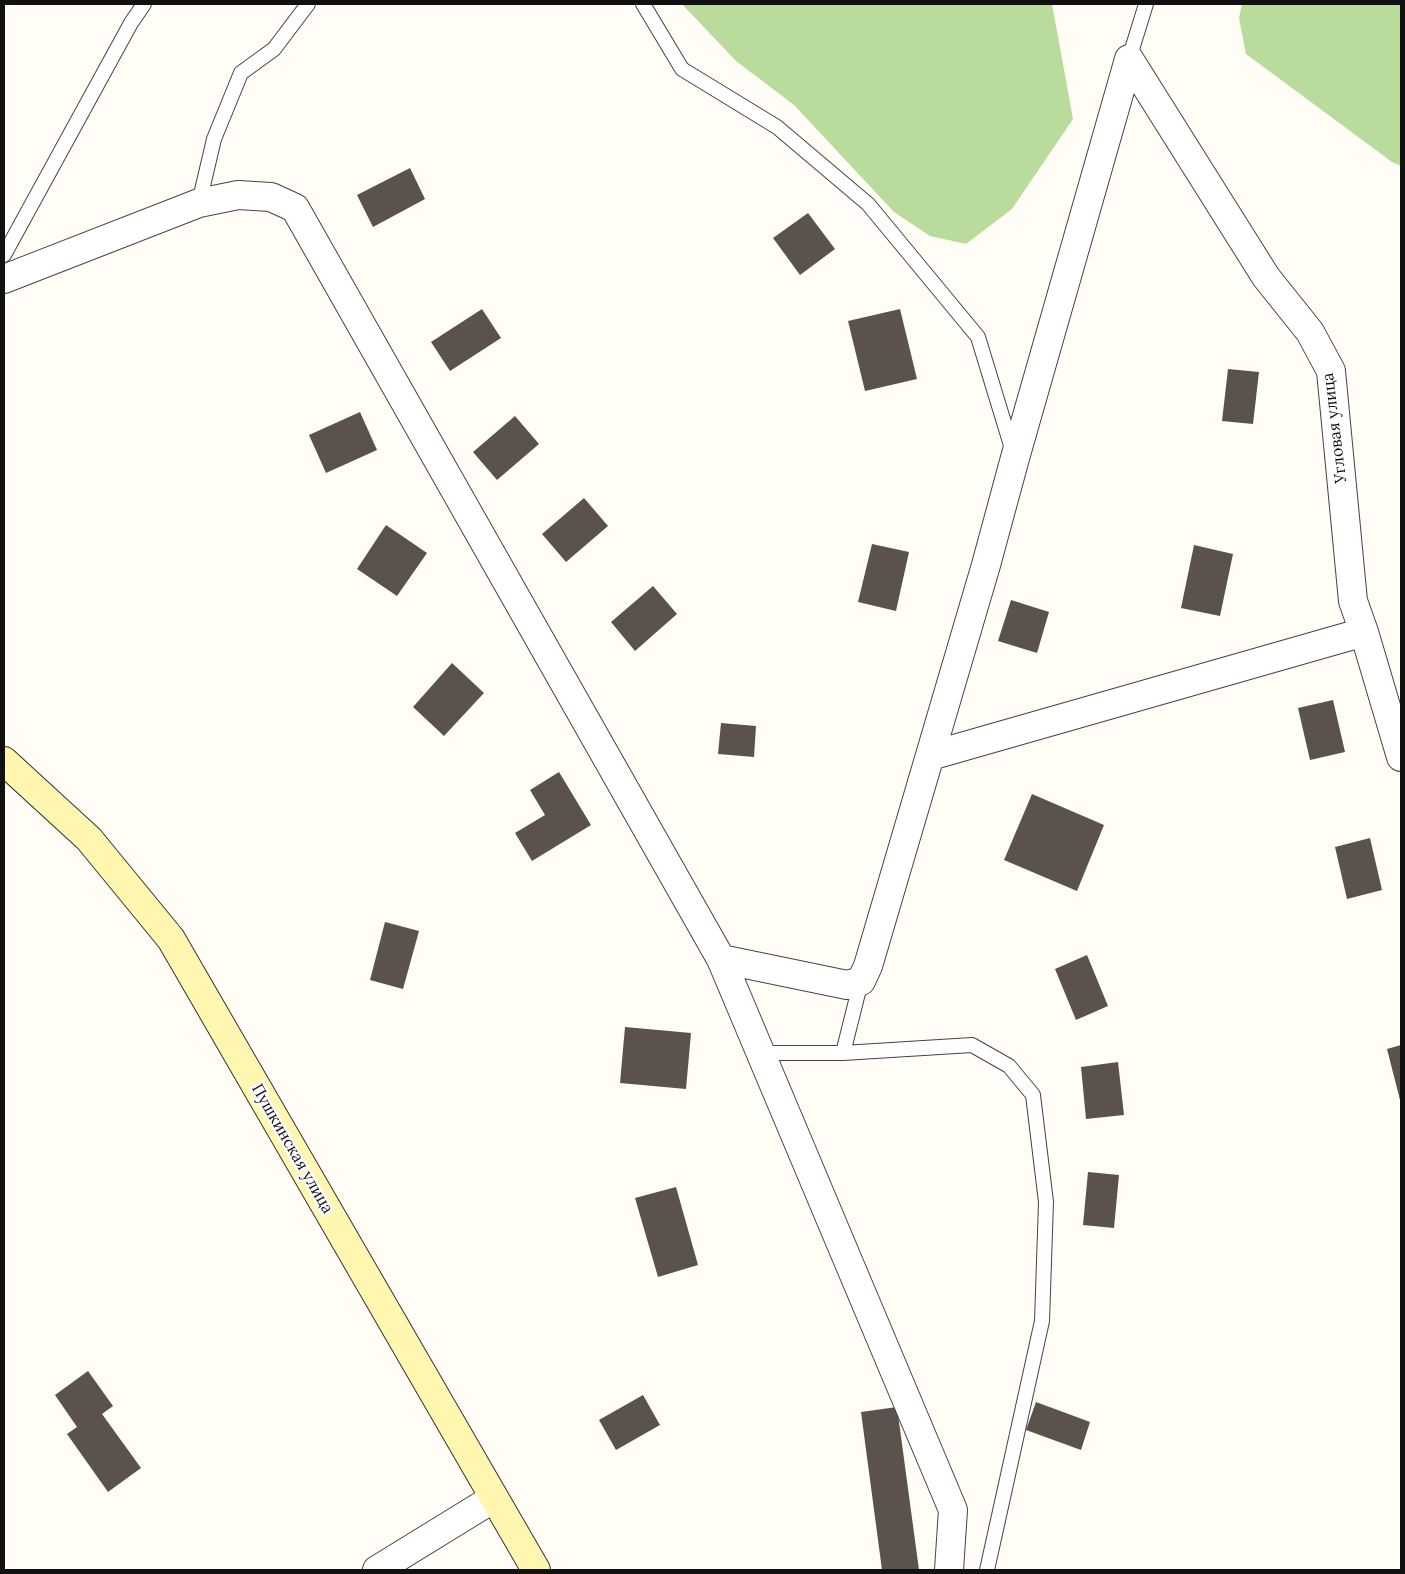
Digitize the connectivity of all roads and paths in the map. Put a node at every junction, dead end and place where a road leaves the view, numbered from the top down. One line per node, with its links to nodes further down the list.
1 (144, 4): 7 (lane)
2 (308, 4): 6 (lane)
3 (643, 4): 9 (lane)
4 (1146, 4): 5 (lane)
5 (1129, 60): 9 (street); 10 (street, Угловая улица)
6 (199, 203): 8 (street); 14 (street)
7 (4, 255)
8 (4, 279)
9 (1015, 458): 11 (street)
10 (1364, 632): 11 (street); 12 (street, Угловая улица)
11 (930, 756): 15 (street)
12 (1401, 758)
13 (4, 761): 18 (main road, Пушкинская улица)
14 (721, 959): 15 (street); 16 (street)
15 (861, 981): 17 (lane)
16 (762, 1053): 17 (lane); 21 (street)
17 (843, 1053): 22 (lane)
18 (494, 1498): 19 (street); 20 (main road, Пушкинская улица)
19 (377, 1570)
20 (536, 1570)
21 (949, 1570)
22 (987, 1570)

